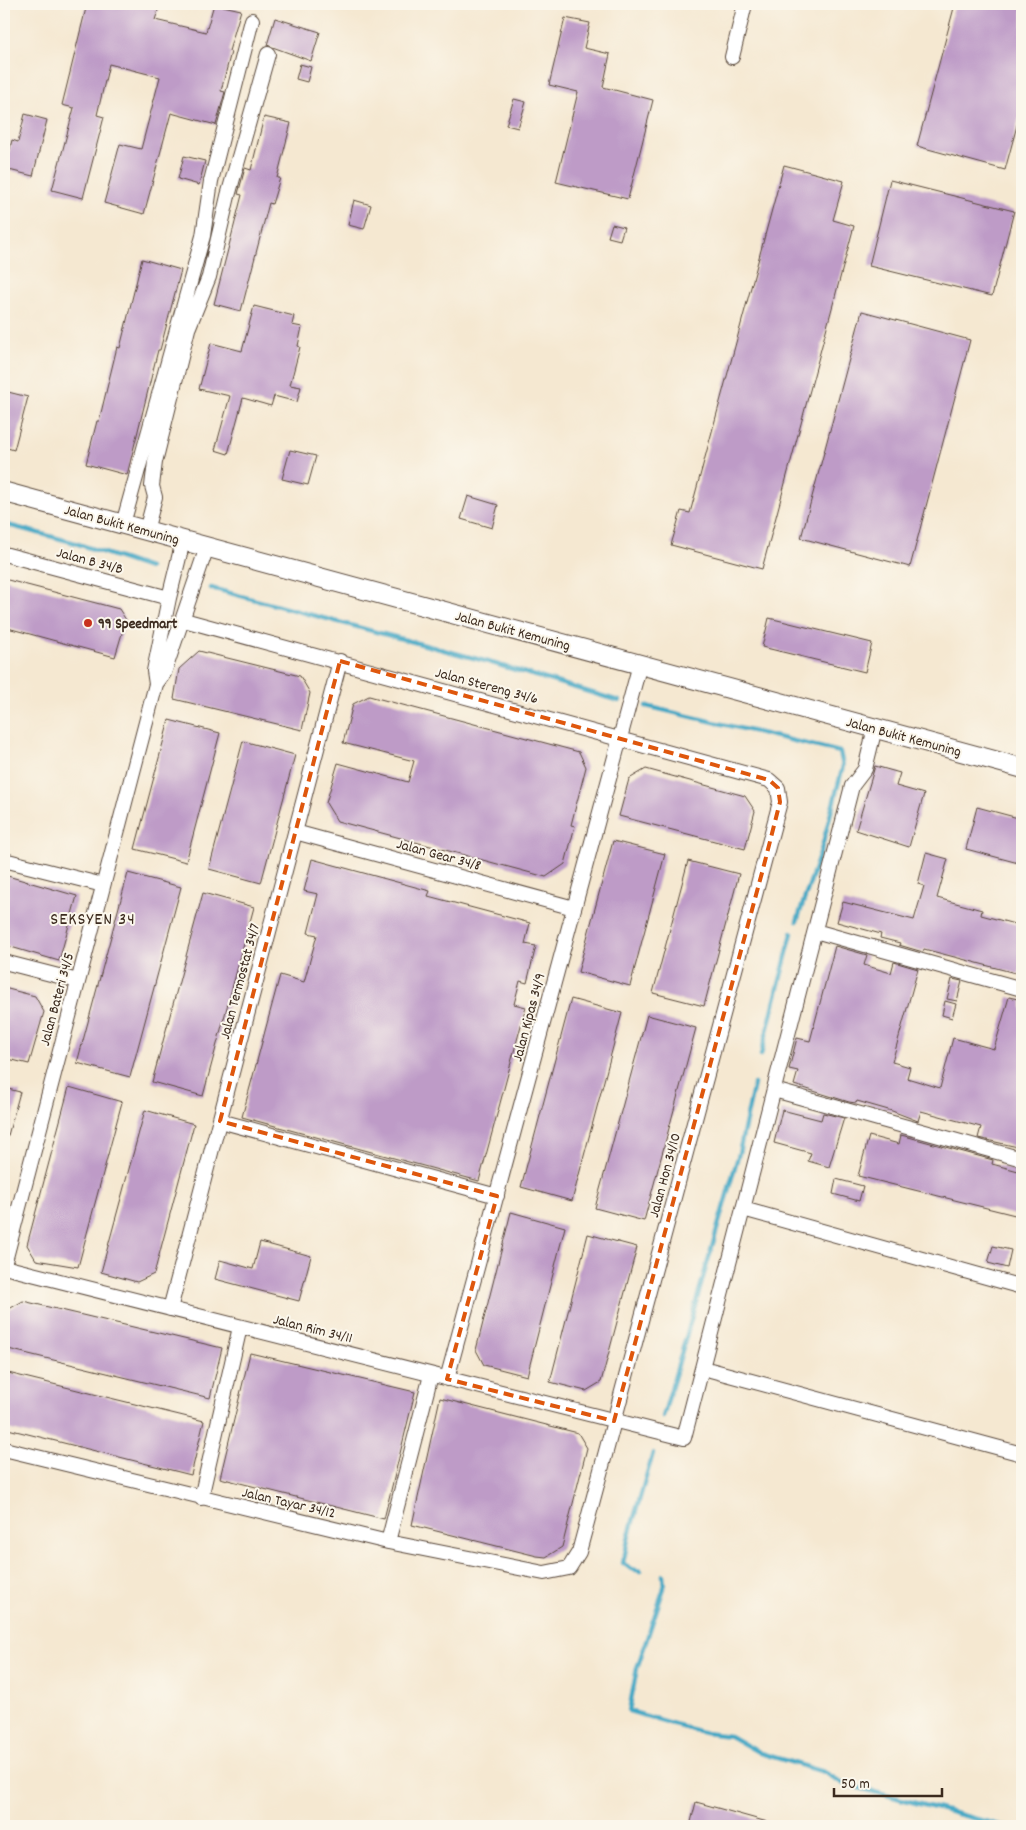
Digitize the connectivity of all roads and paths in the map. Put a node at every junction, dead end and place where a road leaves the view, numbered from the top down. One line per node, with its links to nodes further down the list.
1 (745, 4): 4 (street)
2 (252, 20): 6 (street)
3 (268, 54): 7 (street)
4 (732, 57)
5 (4, 492): 6 (main road, Jalan Bukit Kemuning)
6 (123, 524): 7 (main road, Jalan Bukit Kemuning)
7 (146, 531): 8 (main road, Jalan Bukit Kemuning)
8 (183, 541): 9 (main road, Jalan Bukit Kemuning); 11 (street)
9 (207, 547): 12 (street); 14 (main road, Jalan Bukit Kemuning)
10 (4, 554): 11 (street, Jalan B 34/B)
11 (169, 598): 15 (street)
12 (184, 620): 13 (street, Jalan Stereng 34/6); 15 (street)
13 (340, 661): 17 (street, Jalan Stereng 34/6); 20 (street, Jalan Termostat 34/7)
14 (640, 664): 16 (main road, Jalan Bukit Kemuning); 17 (street, Jalan Kipas 34/9)
15 (156, 684): 22 (street, Jalan Bateri 34/5)
16 (876, 728): 18 (main road, Jalan Bukit Kemuning); 24 (street)
17 (620, 738): 19 (street, Jalan Stereng 34/6); 23 (street, Jalan Kipas 34/9)
18 (1022, 768)
19 (778, 788): 40 (street, Jalan Hon 34/10)
20 (295, 832): 23 (street, Jalan Gear 34/8); 29 (street, Jalan Termostat 34/7)
21 (4, 860): 22 (street)
22 (103, 885): 26 (street, Jalan Bateri 34/5)
23 (574, 908): 31 (street, Jalan Kipas 34/9)
24 (815, 931): 27 (street); 28 (street)
25 (4, 962): 26 (street)
26 (78, 981): 33 (street, Jalan Bateri 34/5)
27 (1022, 989)
28 (774, 1090): 30 (street); 32 (street)
29 (220, 1120): 31 (street); 35 (street, Jalan Termostat 34/7)
30 (1022, 1159)
31 (497, 1196): 39 (street, Jalan Kipas 34/9)
32 (743, 1209): 34 (street); 37 (street)
33 (4, 1266): 35 (street, Jalan Rim 34/11)
34 (1022, 1287)
35 (170, 1309): 36 (street, Jalan Rim 34/11)
36 (240, 1327): 38 (street, Jalan Rim 34/11); 43 (street)
37 (703, 1368): 40 (street, Jalan Rim 34/11); 42 (street)
38 (431, 1375): 39 (street, Jalan Rim 34/11); 44 (street)
39 (447, 1379): 40 (street, Jalan Rim 34/11)
40 (614, 1421): 45 (street, Jalan Hon 34/10)
41 (4, 1449): 43 (street, Jalan Tayar 34/12)
42 (1022, 1454)
43 (201, 1498): 44 (street, Jalan Tayar 34/12)
44 (388, 1542): 45 (street, Jalan Tayar 34/12)
45 (569, 1568)

